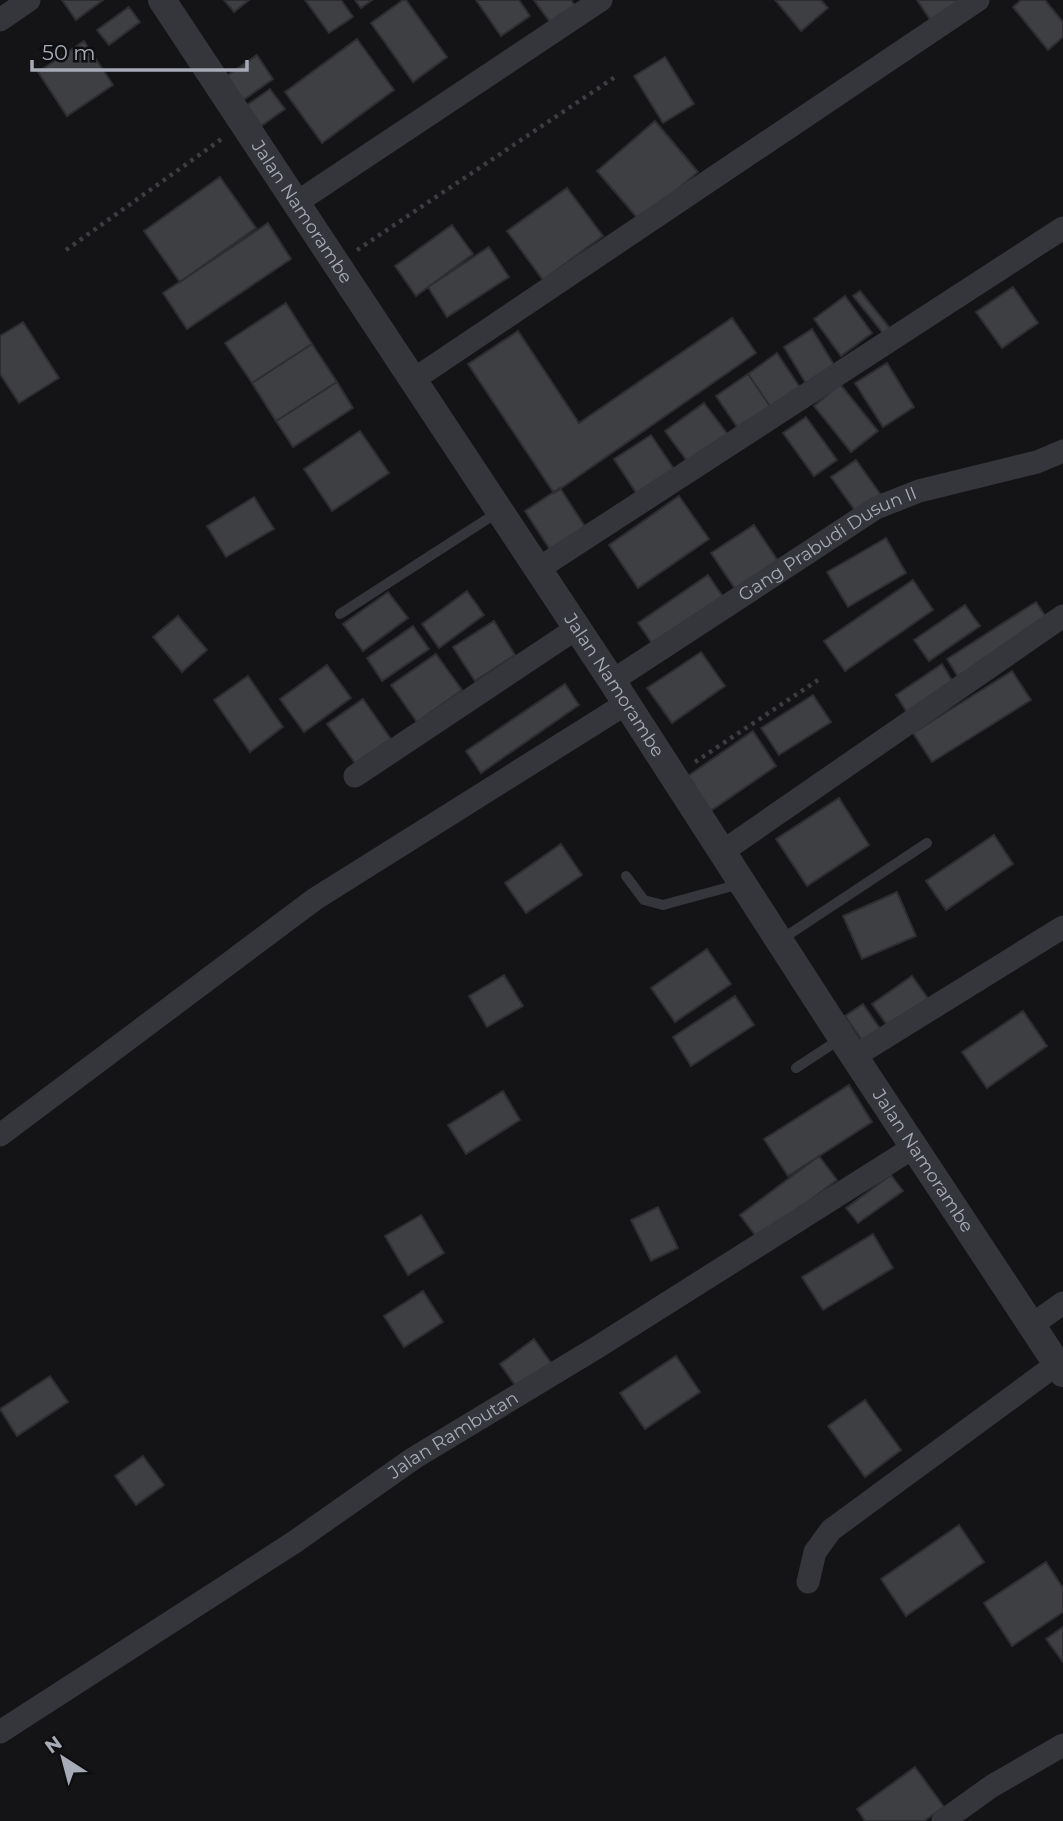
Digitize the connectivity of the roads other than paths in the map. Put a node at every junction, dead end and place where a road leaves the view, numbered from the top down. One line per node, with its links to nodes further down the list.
1 (29, 0): 5 (street)
2 (162, 0): 6 (street, Jalan Namorambe)
3 (601, 0): 6 (street)
4 (978, 0): 8 (street)
5 (0, 20)
6 (296, 203): 8 (street, Jalan Namorambe)
7 (1063, 228): 11 (street)
8 (413, 380): 10 (street, Jalan Namorambe)
9 (1063, 451): 15 (street, Gang Prabudi Dusun II)
10 (500, 511): 11 (street, Jalan Namorambe); 12 (lane)
11 (538, 569): 14 (street, Jalan Namorambe)
12 (340, 614)
13 (1063, 616): 18 (street)
14 (577, 628): 15 (street, Jalan Namorambe); 16 (street)
15 (619, 692): 18 (street, Jalan Namorambe); 25 (street, Gang Prabudi Dusun II)
16 (355, 776)
17 (927, 843): 22 (lane)
18 (722, 852): 20 (street, Jalan Namorambe)
19 (626, 876): 20 (lane)
20 (742, 883): 22 (street, Jalan Namorambe)
21 (1063, 927): 23 (street)
22 (779, 941): 23 (street, Jalan Namorambe)
23 (848, 1047): 24 (lane); 26 (street, Jalan Namorambe)
24 (796, 1068)
25 (0, 1135)
26 (914, 1147): 28 (street, Jalan Namorambe); 31 (street, Jalan Rambutan)
27 (1063, 1303): 28 (street)
28 (1032, 1325): 29 (street, Jalan Namorambe)
29 (1060, 1368): 30 (street)
30 (808, 1582)
31 (0, 1732)
32 (1063, 1745): 33 (street)
33 (943, 1821)

